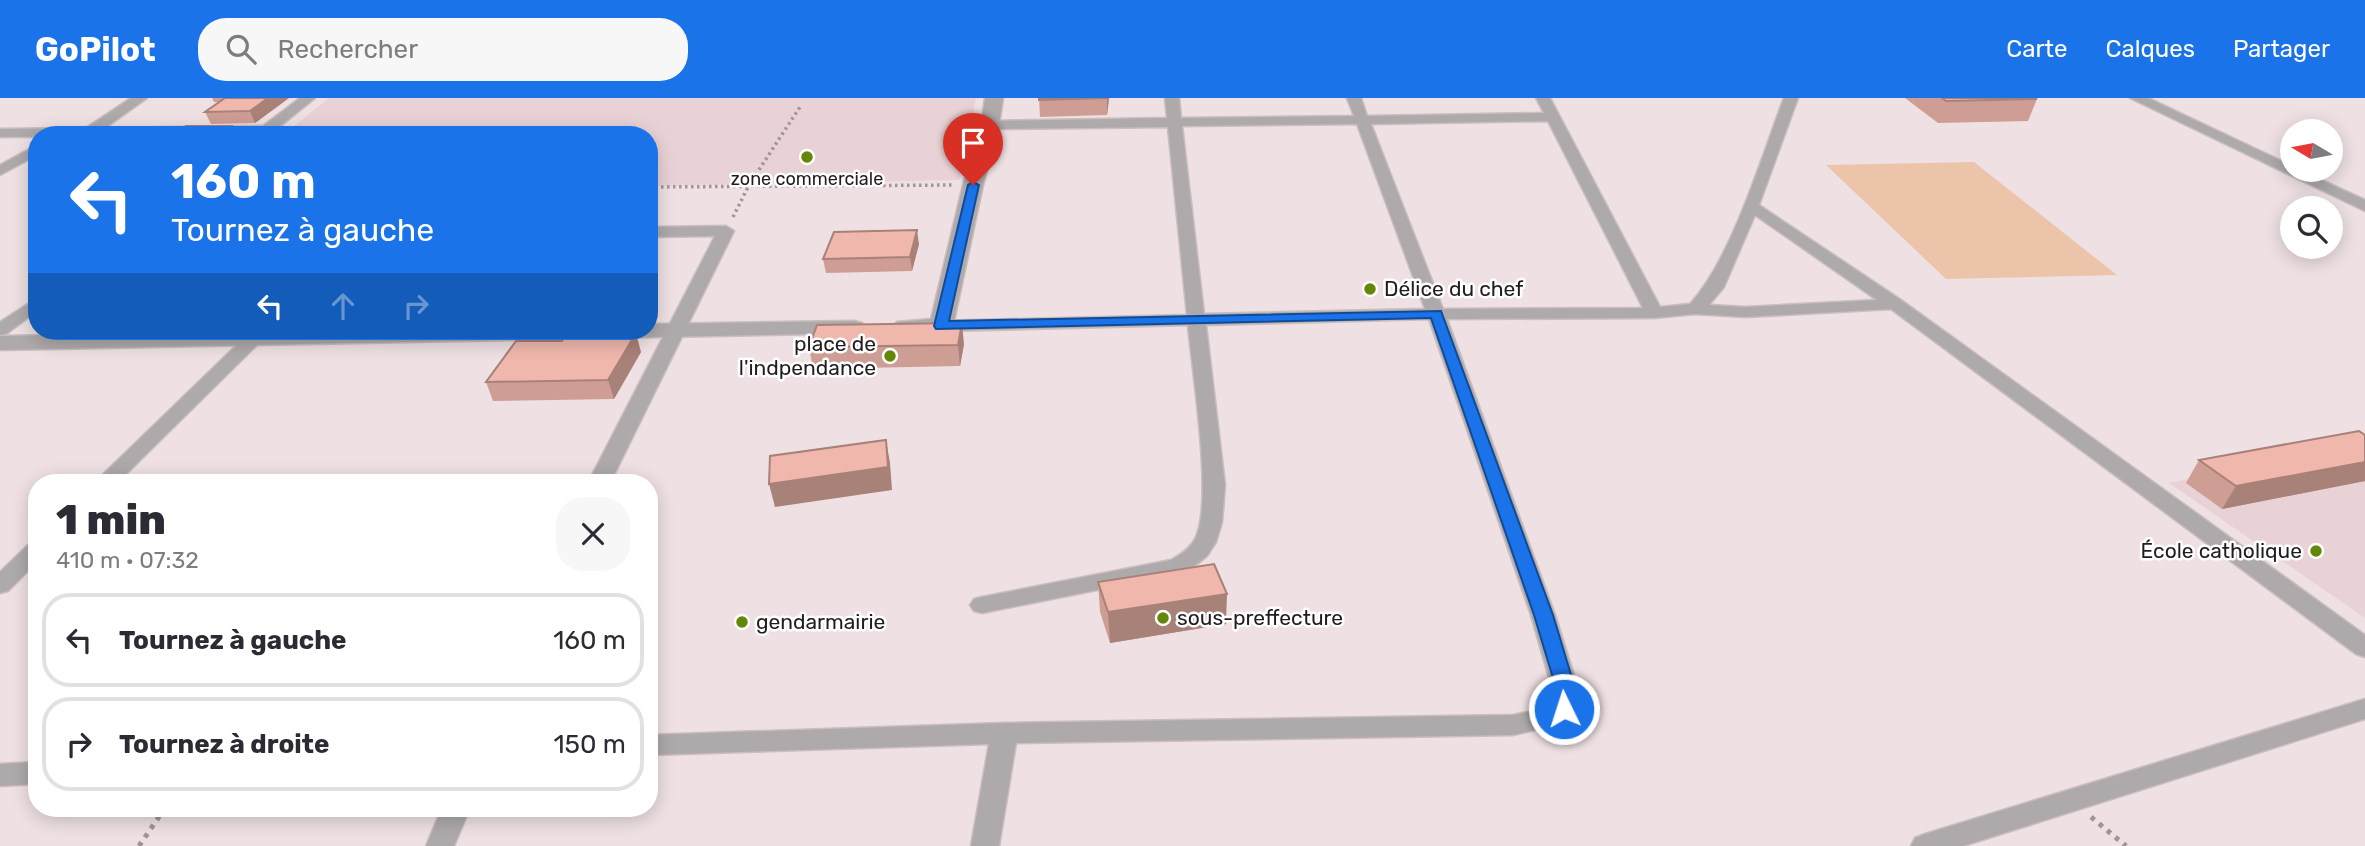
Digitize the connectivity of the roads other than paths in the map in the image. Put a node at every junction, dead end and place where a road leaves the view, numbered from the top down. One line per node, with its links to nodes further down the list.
1 (141, 98): 13 (street)
2 (308, 98): 14 (street)
3 (994, 98): 12 (street)
4 (1172, 98): 11 (street)
5 (1354, 98): 10 (street)
6 (1543, 98): 9 (street)
7 (1791, 98): 19 (street)
8 (2137, 98): 20 (street)
9 (1555, 117): 10 (street); 25 (street)
10 (1362, 119): 11 (street); 26 (street)
11 (1175, 122): 12 (street); 27 (street)
12 (990, 125): 28 (street)
13 (98, 126)
14 (271, 126)
15 (0, 133): 16 (street)
16 (28, 133)
17 (28, 154): 18 (street)
18 (0, 171)
19 (1751, 206): 22 (street); 23 (street)
20 (2365, 206)
21 (658, 232): 31 (street)
22 (1895, 304): 23 (street); 40 (street)
23 (1695, 309): 25 (street)
24 (28, 310): 29 (street)
25 (1654, 313): 26 (street)
26 (1436, 314): 27 (street); 42 (street)
27 (1197, 320): 28 (street); 39 (street)
28 (941, 326): 31 (street)
29 (0, 330)
30 (658, 332): 31 (street)
31 (673, 332): 36 (street)
32 (152, 340): 34 (street)
33 (252, 340): 35 (street)
34 (0, 343)
35 (113, 474)
36 (603, 474)
37 (28, 558): 38 (street)
38 (0, 585)
39 (982, 605)
40 (2365, 648)
41 (2365, 709): 49 (street)
42 (1004, 733): 43 (street); 48 (street)
43 (658, 745)
44 (28, 773): 45 (street)
45 (0, 775)
46 (452, 817): 47 (street)
47 (440, 846)
48 (985, 846)
49 (1925, 846)

